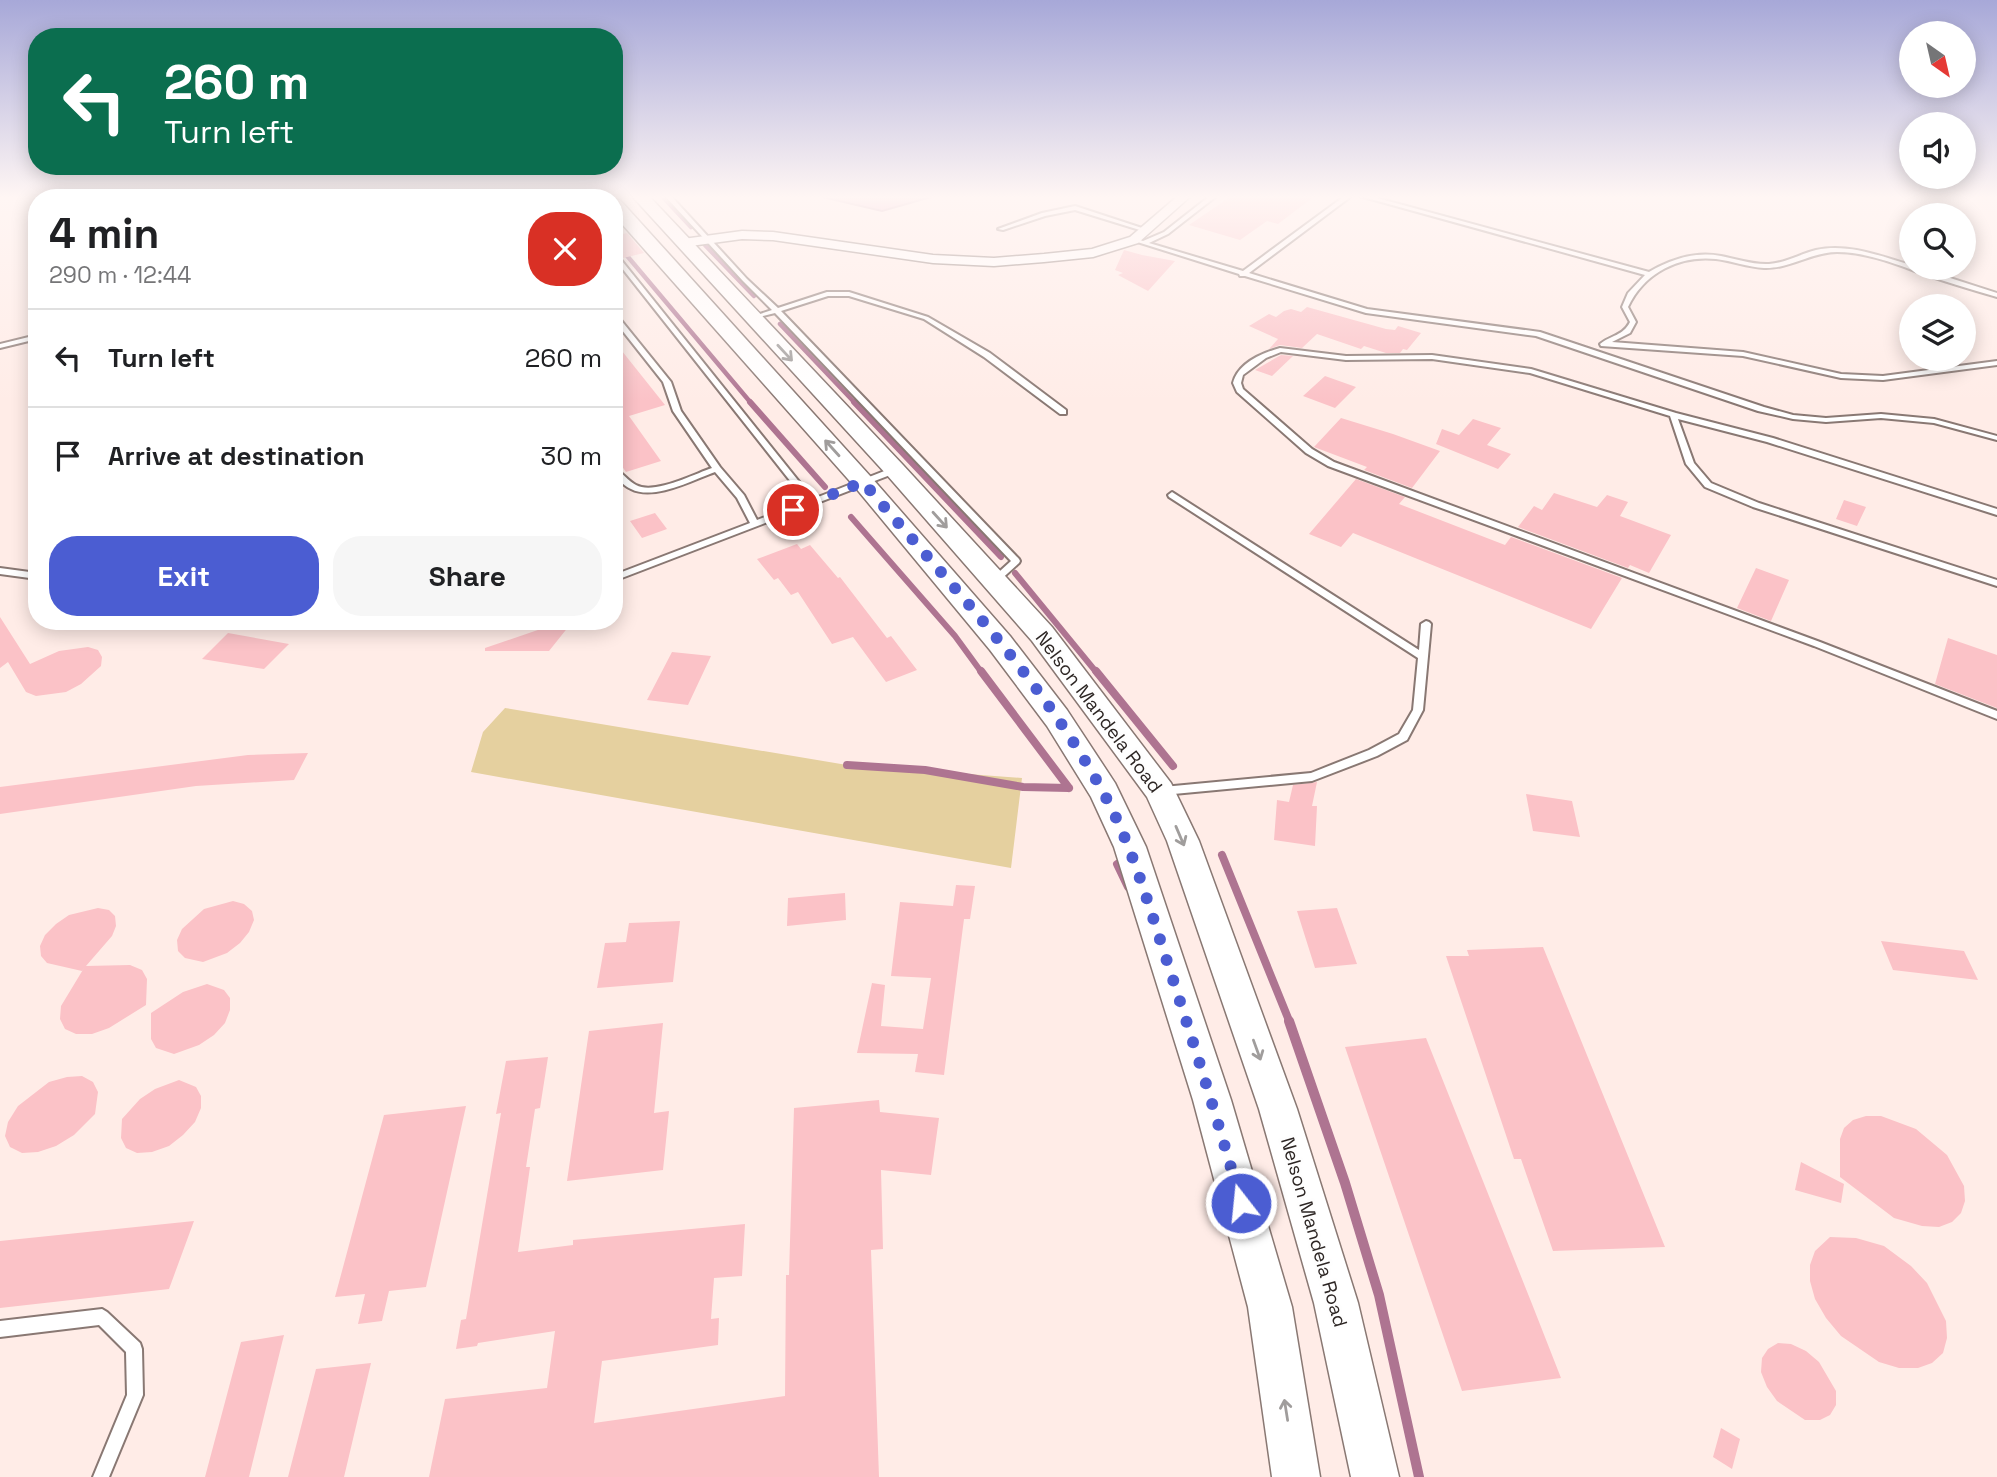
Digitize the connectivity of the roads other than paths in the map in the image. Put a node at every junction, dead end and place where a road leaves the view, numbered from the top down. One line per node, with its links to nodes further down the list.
1 (623, 264): 29 (lane)
2 (668, 264): 27 (main road, Nelson Mandela Road, one-way to 2)
3 (717, 264): 14 (main road, Nelson Mandela Road)
4 (1212, 264): 11 (lane)
5 (1257, 264): 11 (lane)
6 (1611, 264): 10 (lane)
7 (1673, 264): 10 (lane)
8 (1749, 264): 9 (lane)
9 (1784, 264)
10 (1648, 274): 17 (lane)
11 (1242, 275): 19 (lane)
12 (1950, 280): 13 (lane)
13 (1997, 296)
14 (765, 314): 21 (lane); 25 (main road, Nelson Mandela Road, one-way to 25); 35 (lane)
15 (623, 326): 24 (lane)
16 (28, 339): 18 (lane)
17 (1604, 344): 19 (lane); 20 (lane)
18 (0, 346)
19 (1580, 346): 23 (lane)
20 (1997, 363)
21 (1063, 412)
22 (1673, 415): 30 (lane); 36 (lane); 39 (lane)
23 (1997, 439)
24 (717, 469): 26 (lane); 31 (lane)
25 (895, 470): 27 (lane); 35 (main road, Nelson Mandela Road, one-way to 35)
26 (623, 478)
27 (863, 482): 29 (lane); 43 (main road, Nelson Mandela Road, one-way to 27)
28 (1172, 495): 38 (lane)
29 (811, 502): 31 (lane)
30 (1997, 512)
31 (755, 524): 34 (lane)
32 (0, 571): 33 (lane)
33 (28, 575)
34 (623, 575)
35 (995, 581): 40 (main road, Nelson Mandela Road)
36 (1997, 583)
37 (1426, 624): 38 (lane)
38 (1423, 657): 40 (lane)
39 (1997, 715)
40 (1160, 791): 44 (main road, Nelson Mandela Road, one-way to 44)
41 (0, 1329): 42 (lane)
42 (101, 1477)
43 (1296, 1477)
44 (1375, 1477)

